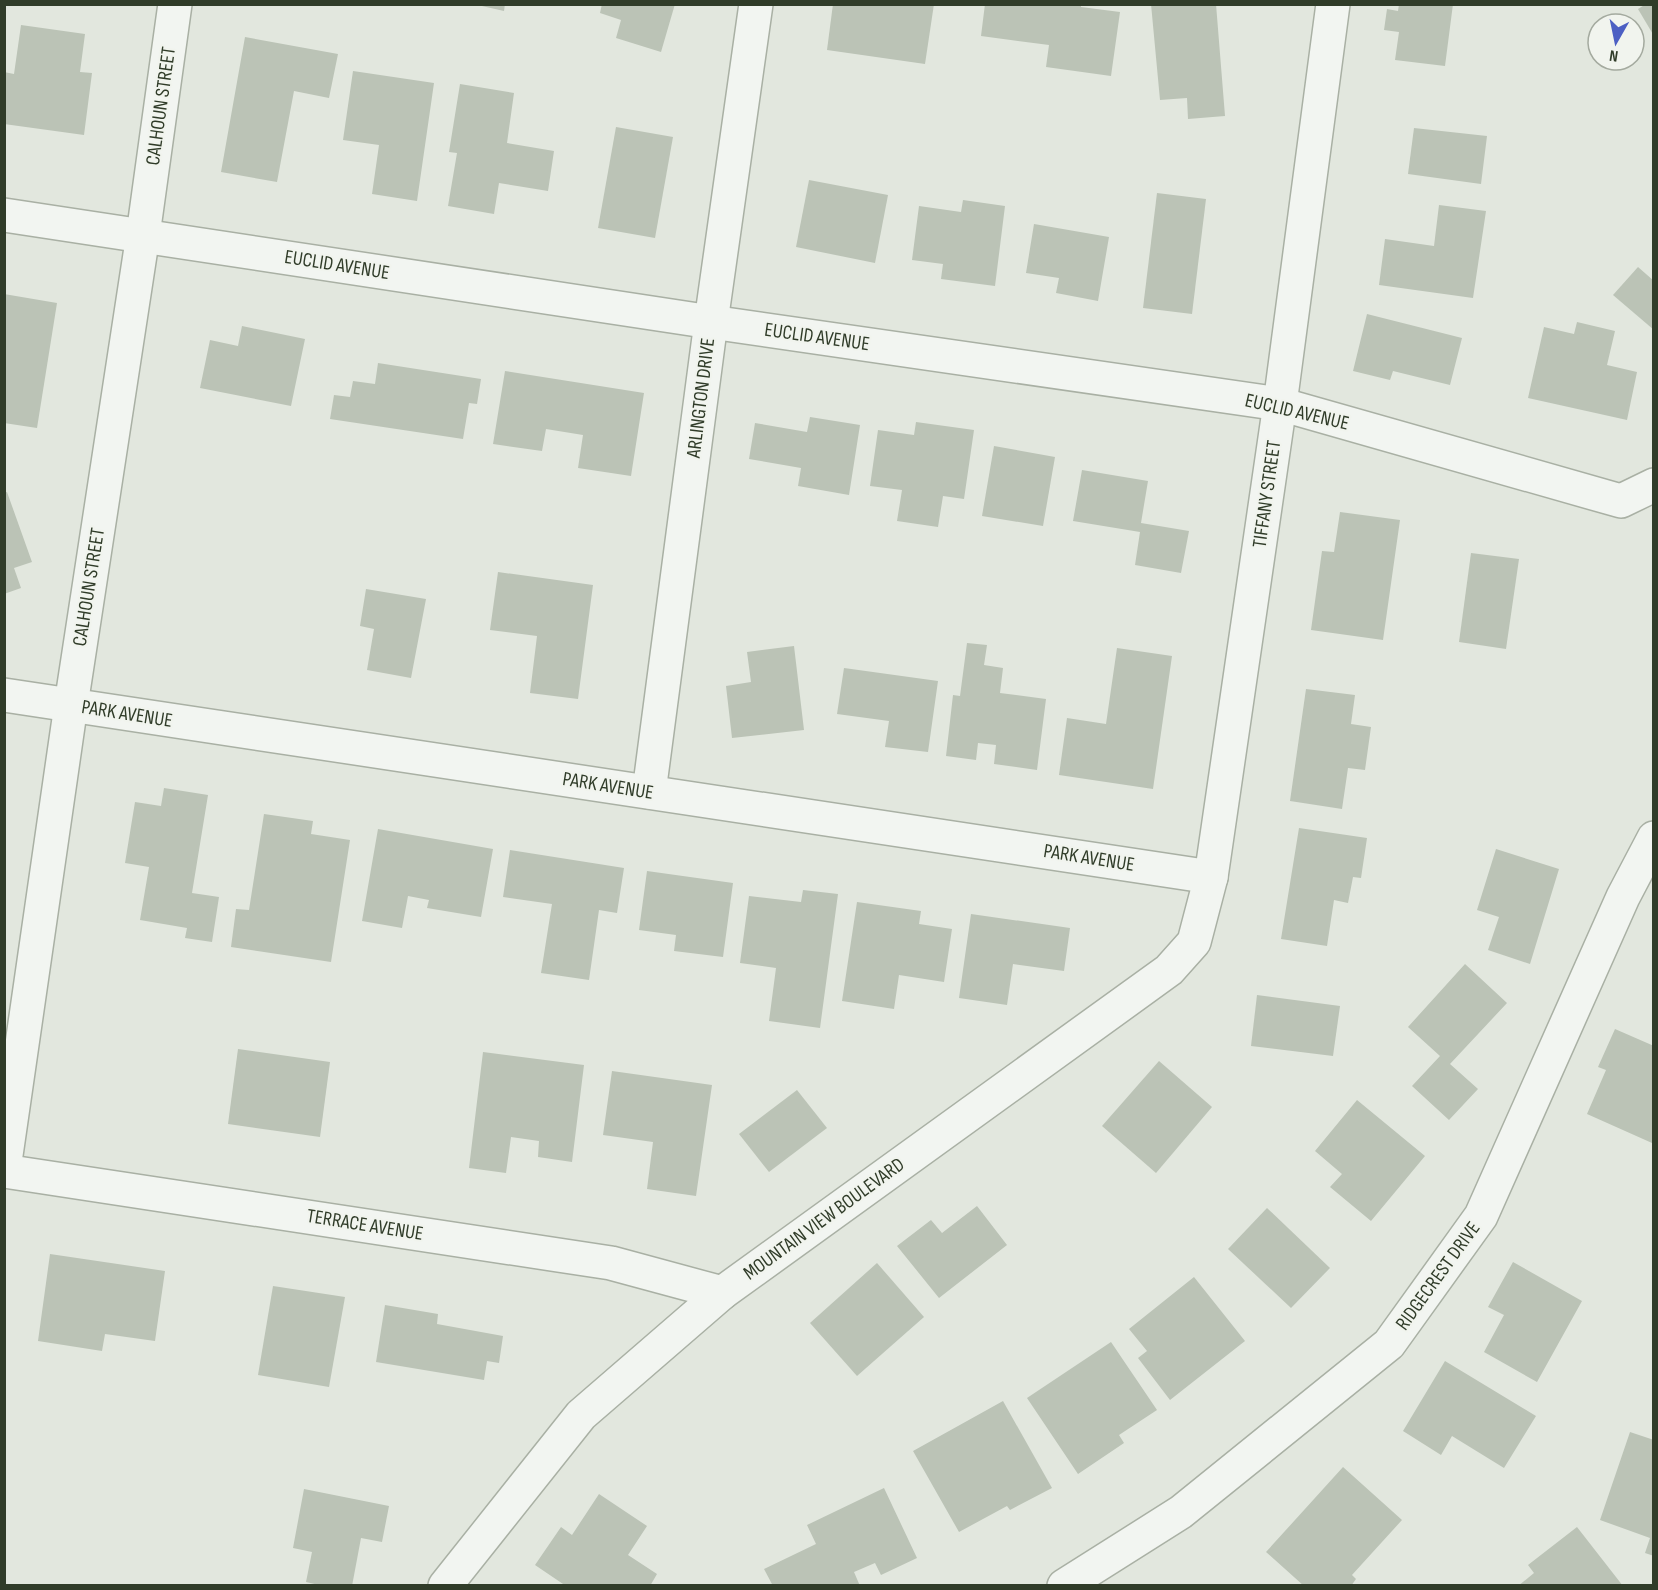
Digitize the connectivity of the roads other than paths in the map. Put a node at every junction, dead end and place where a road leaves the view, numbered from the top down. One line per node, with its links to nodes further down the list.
1 (175, 4): 5 (street, CALHOUN STREET)
2 (756, 4): 6 (street, ARLINGTON DRIVE)
3 (1333, 4): 7 (street, TIFFANY STREET)
4 (4, 215): 5 (street, EUCLID AVENUE)
5 (143, 235): 6 (street, EUCLID AVENUE); 10 (street, CALHOUN STREET)
6 (711, 322): 7 (street, EUCLID AVENUE); 11 (street, ARLINGTON DRIVE)
7 (1280, 404): 8 (street, EUCLID AVENUE); 13 (street, TIFFANY STREET)
8 (1653, 485)
9 (4, 695): 10 (street, PARK AVENUE)
10 (71, 705): 11 (street, PARK AVENUE); 14 (street, CALHOUN STREET)
11 (649, 792): 13 (street, PARK AVENUE)
12 (1653, 838): 17 (street, RIDGECREST DRIVE)
13 (1211, 877): 15 (street, MOUNTAIN VIEW BOULEVARD)
14 (4, 1170): 15 (street, TERRACE AVENUE)
15 (722, 1293): 16 (street, MOUNTAIN VIEW BOULEVARD)
16 (445, 1586)
17 (1064, 1586)

